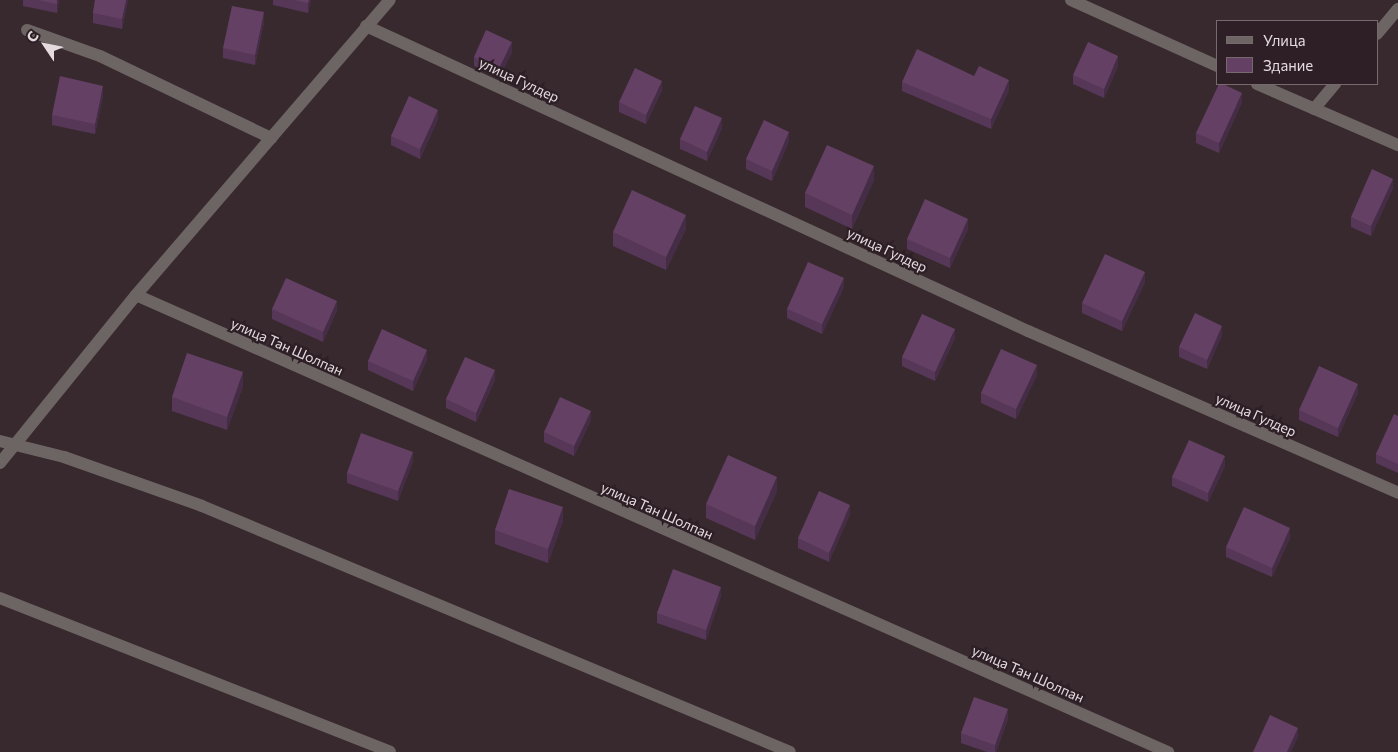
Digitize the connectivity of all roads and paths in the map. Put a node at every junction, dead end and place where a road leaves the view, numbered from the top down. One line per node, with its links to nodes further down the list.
1 (390, 0): 4 (street)
2 (1071, 0): 7 (street)
3 (1398, 8): 6 (street)
4 (366, 26): 11 (street); 17 (street, улица Гулдер)
5 (27, 30): 11 (street)
6 (1378, 33)
7 (1216, 66)
8 (1259, 85): 10 (street)
9 (1334, 85): 10 (street)
10 (1314, 109): 12 (street)
11 (271, 138): 13 (street)
12 (1398, 145)
13 (136, 295): 15 (street); 21 (street, улица Тан Шолпан)
14 (0, 441): 15 (street)
15 (14, 444): 16 (street); 20 (street)
16 (0, 463)
17 (1398, 493)
18 (0, 598): 19 (street)
19 (390, 752)
20 (790, 752)
21 (1168, 752)

